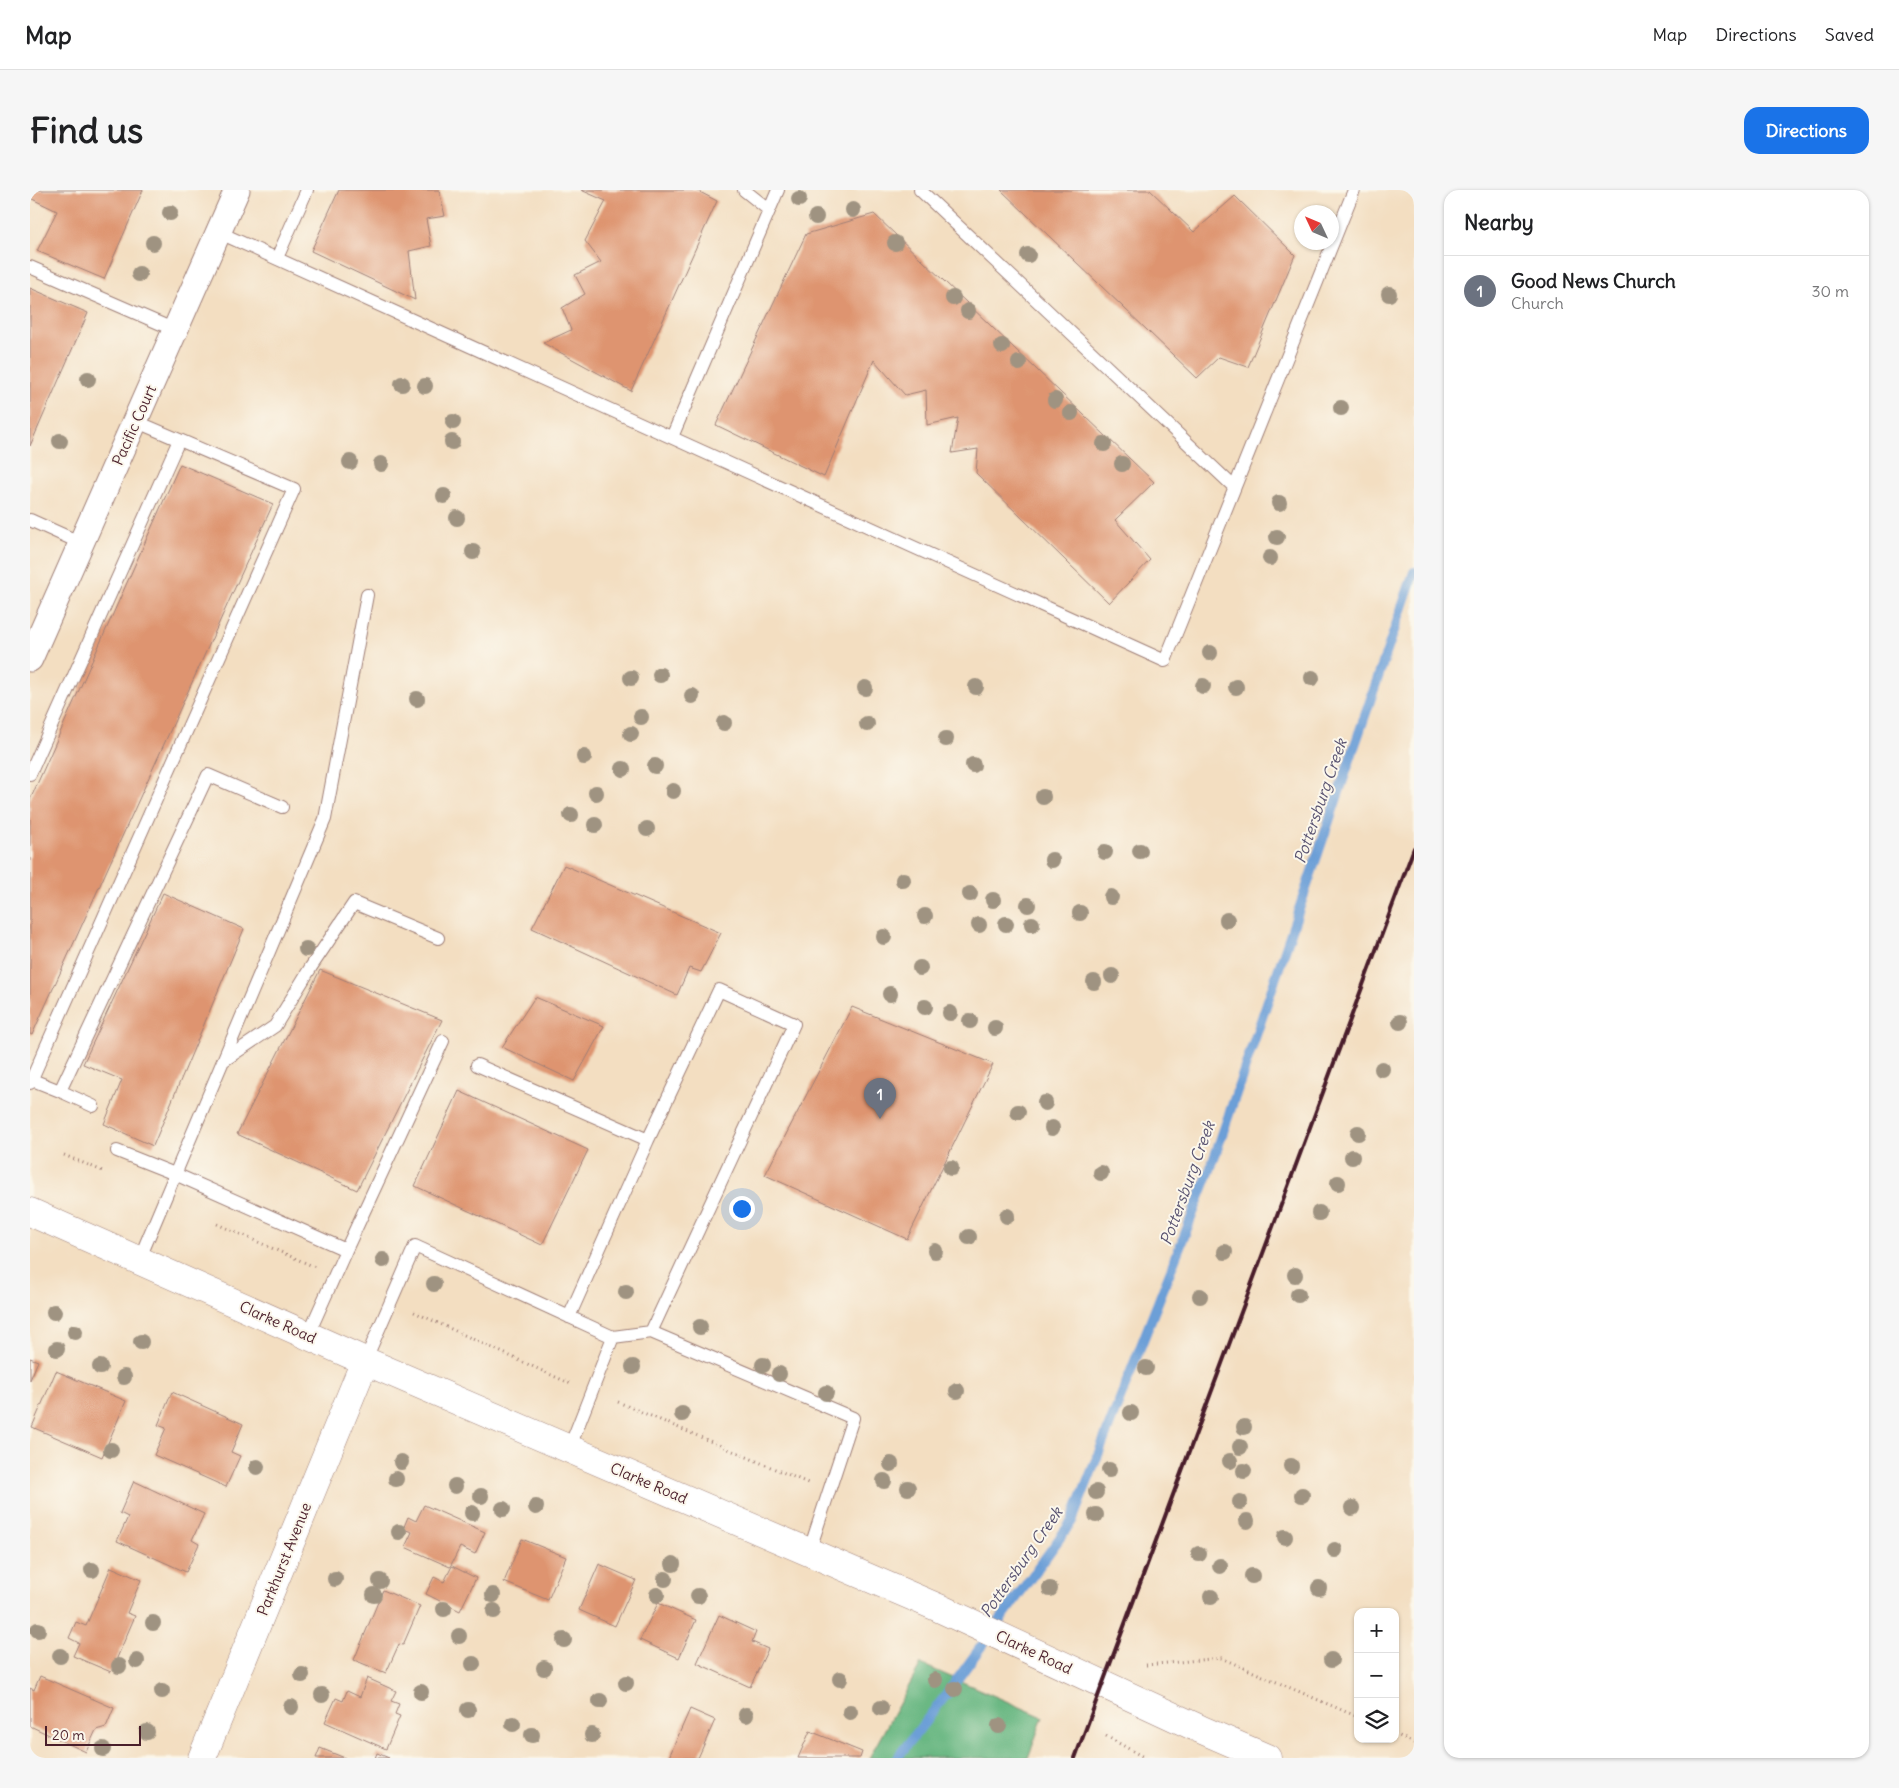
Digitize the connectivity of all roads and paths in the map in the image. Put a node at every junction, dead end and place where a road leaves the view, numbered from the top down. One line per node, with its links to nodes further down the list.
1 (237, 190): 8 (street, Pacific Court)
2 (307, 190): 9 (lane)
3 (744, 190): 7 (lane)
4 (778, 190): 7 (lane)
5 (920, 190): 15 (lane)
6 (1354, 190): 15 (lane)
7 (769, 210): 13 (lane)
8 (218, 232): 9 (lane); 11 (street, Pacific Court)
9 (277, 258): 13 (lane)
10 (30, 267): 11 (lane)
11 (175, 330): 12 (street, Pacific Court)
12 (135, 421): 14 (lane); 17 (street, Pacific Court)
13 (672, 437): 15 (lane)
14 (179, 440): 20 (lane); 26 (lane)
15 (1234, 487)
16 (30, 520): 17 (lane)
17 (81, 543): 19 (street, Pacific Court)
18 (368, 595): 24 (lane)
19 (30, 659)
20 (30, 774)
21 (282, 807): 27 (lane)
22 (438, 938): 24 (lane)
23 (443, 1041): 34 (lane)
24 (223, 1061): 31 (lane)
25 (478, 1064): 29 (lane)
26 (30, 1080): 27 (lane)
27 (60, 1091): 28 (lane)
28 (93, 1106)
29 (648, 1140): 38 (lane); 39 (lane)
30 (117, 1151): 31 (lane)
31 (175, 1174): 34 (lane); 35 (lane)
32 (30, 1212): 35 (main road, Clarke Road)
33 (217, 1224): 36 (path)
34 (346, 1250): 40 (lane)
35 (139, 1260): 40 (main road, Clarke Road)
36 (320, 1269)
37 (414, 1312): 43 (path)
38 (569, 1317): 41 (lane); 42 (lane)
39 (651, 1332): 41 (lane); 47 (lane)
40 (308, 1335): 42 (main road, Clarke Road)
41 (614, 1337): 45 (lane)
42 (365, 1360): 45 (main road, Clarke Road); 53 (main road, Parkhurst Avenue)
43 (571, 1384)
44 (618, 1402): 46 (path)
45 (569, 1449): 47 (main road, Clarke Road)
46 (810, 1483)
47 (809, 1552): 55 (main road, Clarke Road)
48 (1146, 1665): 49 (path)
49 (1354, 1716)
50 (1106, 1736): 54 (path)
51 (1399, 1736): 52 (path)
52 (1414, 1743)
53 (202, 1758)
54 (1145, 1758)
55 (1267, 1758)

